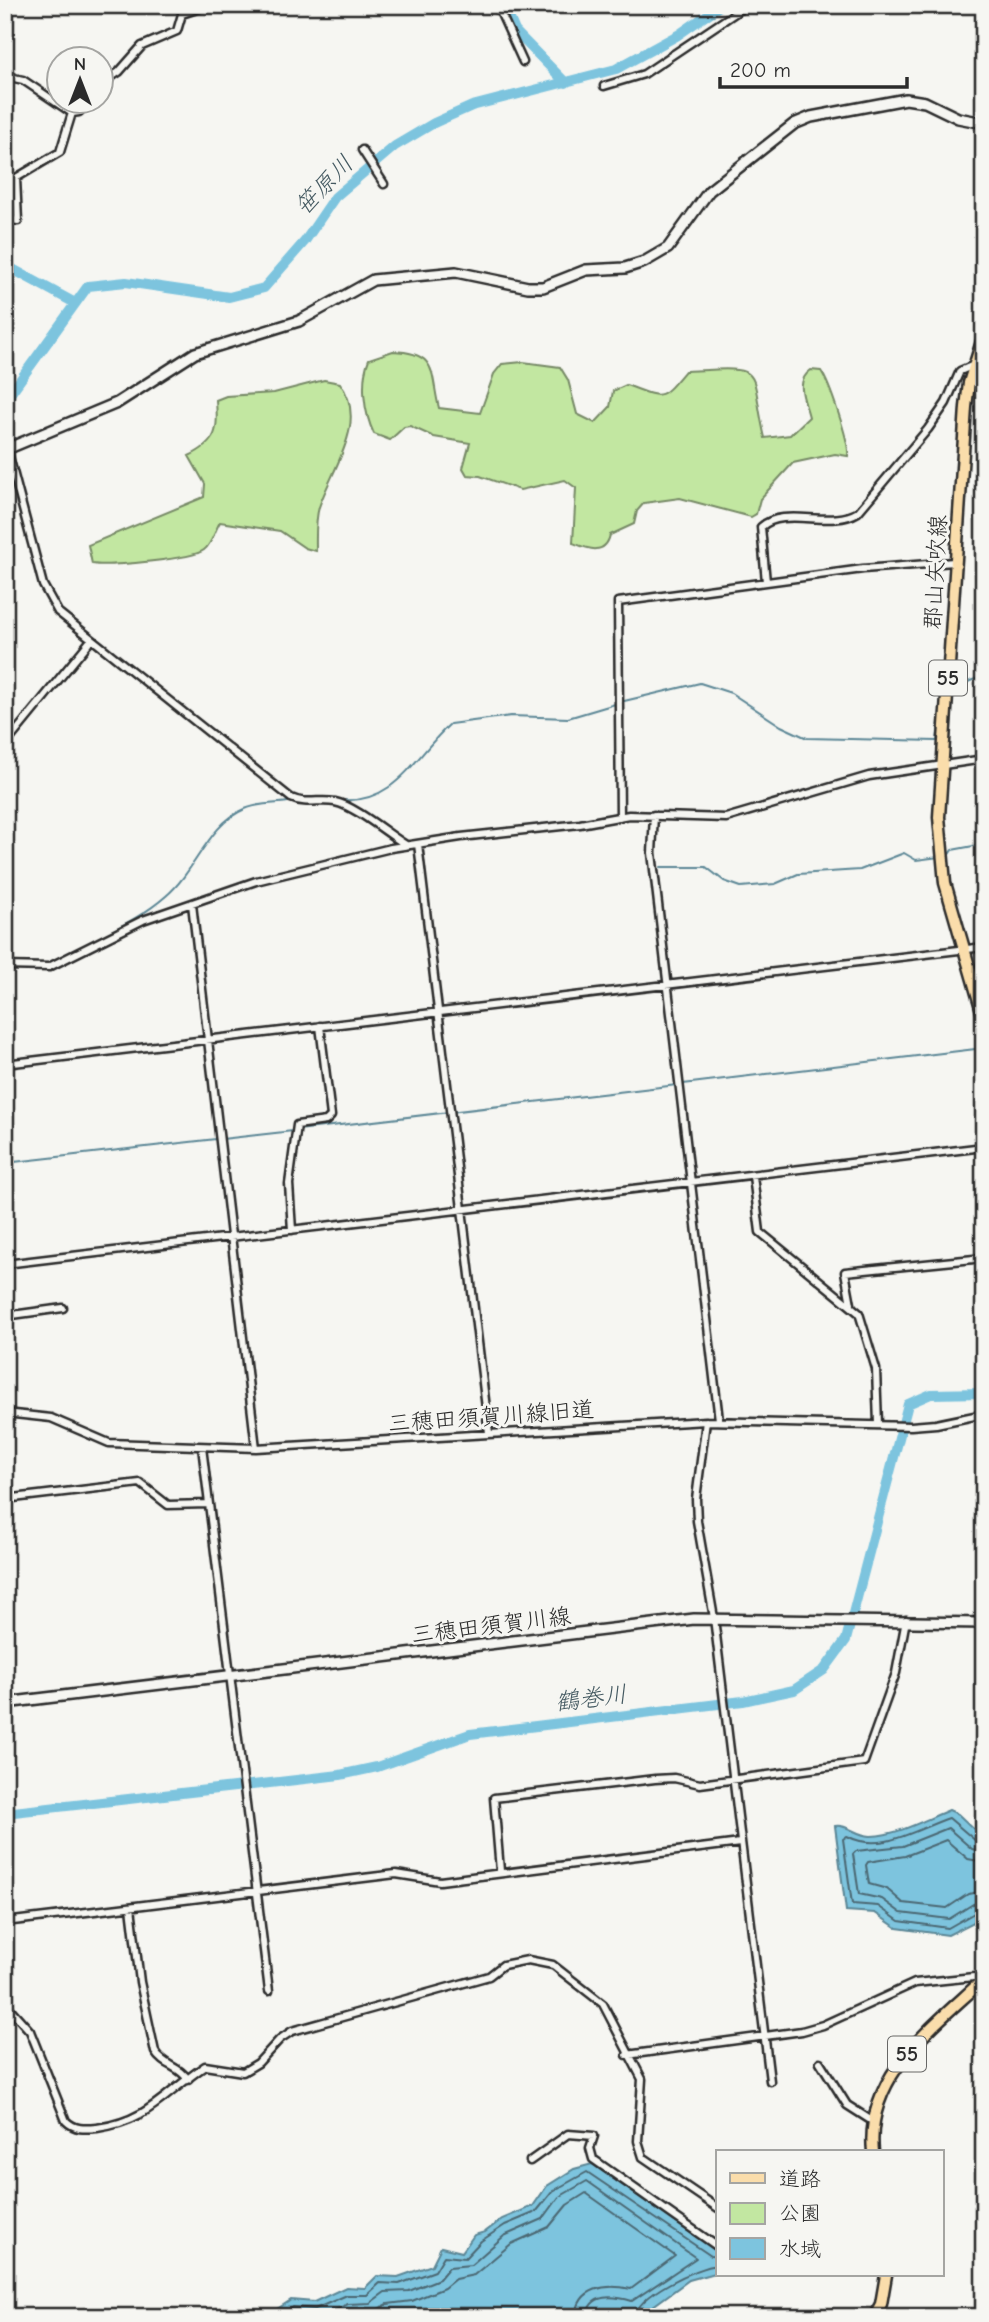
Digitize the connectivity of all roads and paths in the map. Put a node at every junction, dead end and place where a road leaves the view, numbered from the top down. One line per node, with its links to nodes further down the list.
1 (209, 5): 5 (street)
2 (497, 5): 4 (street)
3 (747, 5): 7 (street)
4 (523, 62)
5 (116, 74)
6 (5, 76): 8 (street)
7 (604, 86)
8 (46, 95)
9 (70, 116): 13 (street)
10 (984, 123): 16 (street)
11 (362, 150): 12 (street)
12 (384, 184)
13 (5, 219)
14 (984, 335): 15 (main road, 郡山矢吹線 / 55)
15 (974, 365): 17 (main road, 郡山矢吹線 / 55); 18 (street)
16 (7, 445): 19 (street)
17 (954, 562): 18 (street); 22 (main road, 郡山矢吹線 / 55)
18 (766, 582): 24 (street)
19 (90, 640): 20 (street); 26 (street)
20 (5, 745)
21 (984, 759): 22 (street)
22 (943, 763): 23 (street); 29 (main road, 郡山矢吹線 / 55)
23 (654, 815): 24 (street); 31 (street)
24 (620, 817): 25 (street)
25 (418, 844): 26 (street); 32 (street)
26 (406, 845): 27 (street)
27 (192, 904): 30 (street); 35 (street)
28 (984, 947): 29 (street)
29 (964, 950): 31 (street); 33 (main road, 郡山矢吹線 / 55)
30 (5, 967)
31 (668, 985): 32 (street); 39 (street)
32 (438, 1012): 34 (street); 40 (street)
33 (984, 1018)
34 (320, 1026): 35 (street); 41 (street)
35 (209, 1040): 36 (street); 42 (street)
36 (5, 1064)
37 (984, 1147): 38 (street)
38 (753, 1176): 39 (street); 45 (street)
39 (692, 1183): 40 (street); 50 (street)
40 (461, 1210): 41 (street); 53 (street)
41 (292, 1230): 42 (street)
42 (232, 1237): 44 (street); 55 (street)
43 (984, 1258): 45 (street)
44 (5, 1264)
45 (851, 1304): 52 (street)
46 (63, 1308): 47 (street)
47 (5, 1316)
48 (5, 1413): 54 (street, 三穂田須賀川線旧道)
49 (984, 1414): 52 (street, 三穂田須賀川線旧道)
50 (719, 1420): 51 (street, 三穂田須賀川線旧道); 52 (street, 三穂田須賀川線旧道)
51 (706, 1421): 53 (street, 三穂田須賀川線旧道); 58 (street)
52 (878, 1424)
53 (489, 1433): 55 (street, 三穂田須賀川線旧道)
54 (202, 1447): 55 (street, 三穂田須賀川線旧道); 57 (street)
55 (256, 1448)
56 (5, 1499): 57 (street)
57 (208, 1504): 62 (street)
58 (714, 1618): 59 (street, 三穂田須賀川線); 62 (street, 三穂田須賀川線); 64 (street)
59 (906, 1620): 60 (street, 三穂田須賀川線); 64 (street)
60 (984, 1623)
61 (5, 1674): 63 (street)
62 (231, 1678): 63 (street, 三穂田須賀川線); 67 (street)
63 (7, 1702)
64 (733, 1779): 65 (street); 66 (street)
65 (740, 1843): 66 (street); 73 (street)
66 (500, 1871): 67 (street)
67 (257, 1892): 68 (street); 71 (street)
68 (131, 1907): 69 (street); 76 (street)
69 (5, 1922)
70 (984, 1977): 73 (street); 78 (main road, 55)
71 (269, 1991)
72 (5, 2003): 76 (street)
73 (764, 2036): 74 (street); 77 (street)
74 (628, 2054): 76 (street); 81 (street)
75 (820, 2062): 78 (street)
76 (188, 2080)
77 (770, 2081)
78 (872, 2121): 79 (main road, 55)
79 (873, 2150)
80 (530, 2161): 82 (street)
81 (716, 2207)
82 (716, 2245)
83 (886, 2276): 84 (main road)
84 (873, 2317)

